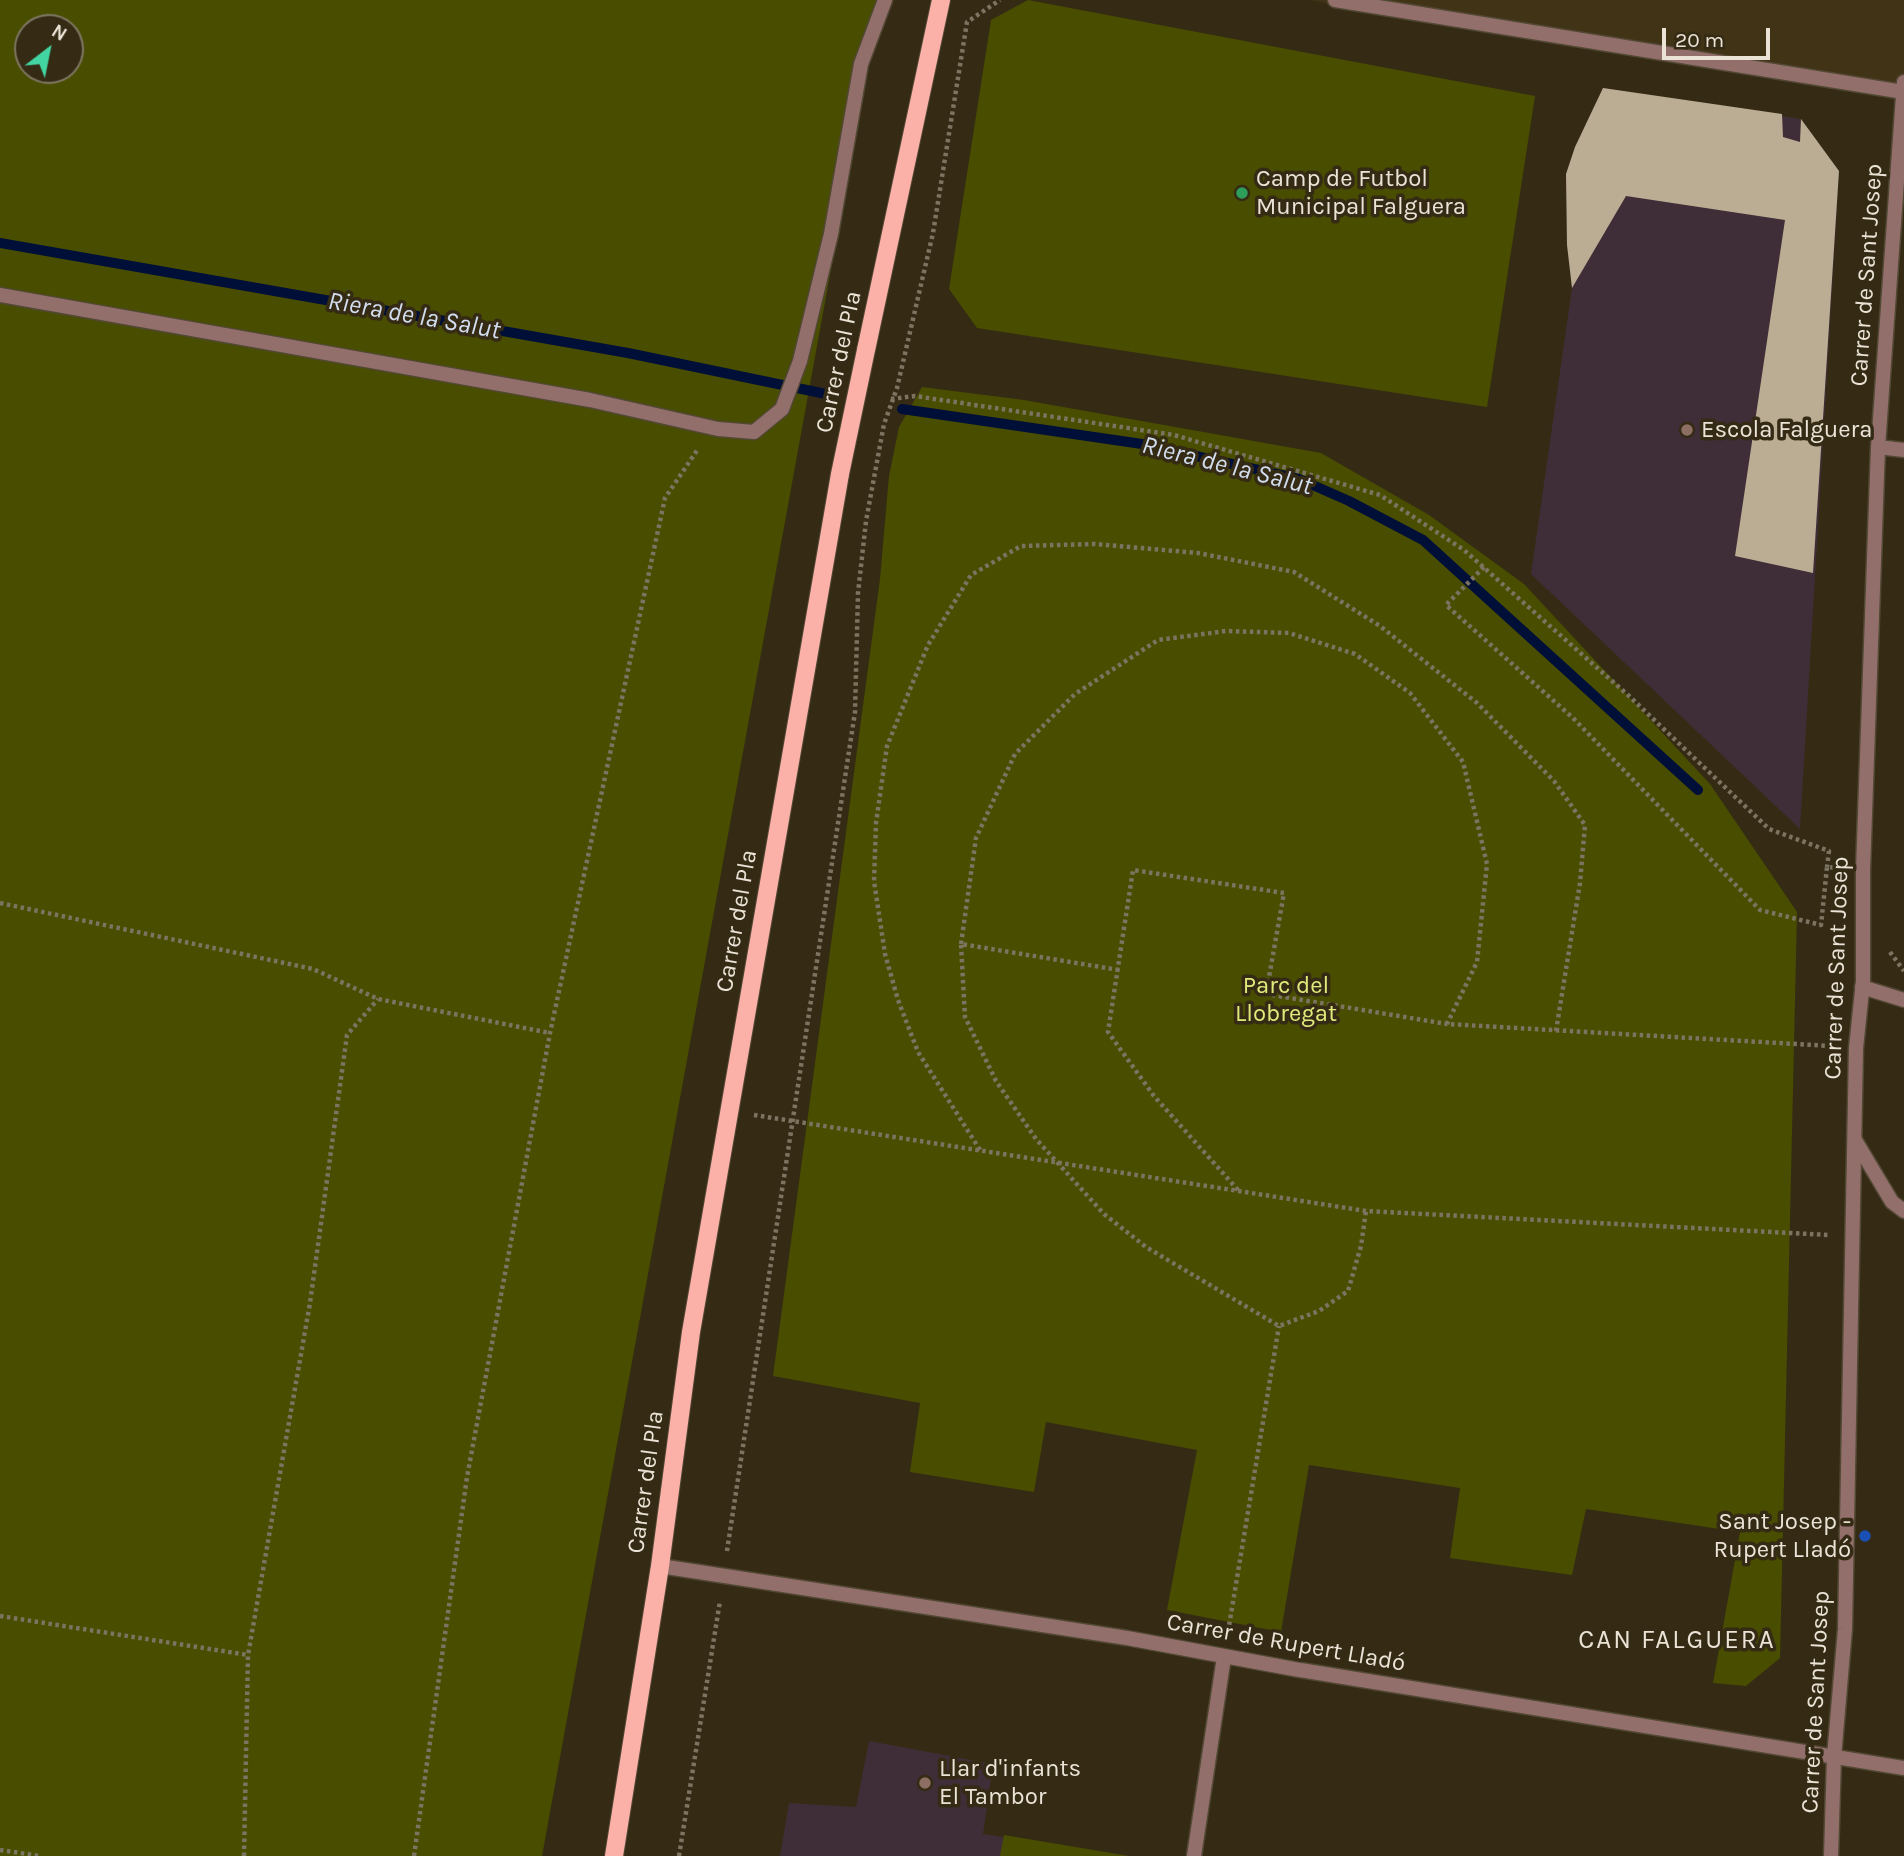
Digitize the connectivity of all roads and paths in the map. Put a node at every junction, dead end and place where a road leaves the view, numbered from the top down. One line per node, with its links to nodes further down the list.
1 (885, 0): 8 (street)
2 (941, 0): 24 (main road, Carrer del Pla, bridge)
3 (1000, 0): 25 (path)
4 (1335, 0): 5 (street)
5 (1904, 88): 9 (street, Carrer de Sant Josep)
6 (0, 295): 8 (street)
7 (985, 407): 11 (path)
8 (718, 429): 22 (path)
9 (1878, 447): 10 (street); 17 (street, Carrer de Sant Josep)
10 (1904, 450)
11 (1484, 567): 12 (path); 12 (path)
12 (1828, 867): 13 (path)
13 (1844, 869)
14 (0, 903): 18 (path)
15 (961, 944): 16 (path); 20 (path); 28 (path)
16 (1119, 970): 20 (path); 29 (path)
17 (1862, 987): 19 (street); 23 (street, Carrer de Sant Josep)
18 (378, 999): 22 (path); 37 (path)
19 (1904, 1000)
20 (1447, 1024): 21 (path)
21 (1556, 1031): 23 (path); 27 (path)
22 (550, 1033): 44 (path)
23 (1856, 1048): 26 (street, Carrer de Sant Josep)
24 (730, 1111): 25 (path); 34 (main road, Carrer del Pla)
25 (793, 1121): 27 (path); 35 (path)
26 (1855, 1140): 31 (street); 32 (street, Carrer de Sant Josep)
27 (980, 1150): 28 (path)
28 (1055, 1162): 29 (path); 33 (path)
29 (1240, 1191): 30 (path)
30 (1366, 1211): 32 (path); 33 (path)
31 (1904, 1212)
32 (1851, 1237): 39 (street, Carrer de Sant Josep)
33 (1279, 1326): 38 (path)
34 (660, 1566): 35 (street, Carrer de Rupert Lladó); 45 (main road, Carrer del Pla)
35 (724, 1576): 38 (street, Carrer de Rupert Lladó); 46 (path)
36 (0, 1616): 37 (path)
37 (248, 1656): 43 (path)
38 (1224, 1657): 39 (street, Carrer de Rupert Lladó); 47 (street)
39 (1834, 1757): 40 (street, Carrer de Rupert Lladó); 48 (street, Carrer de Sant Josep)
40 (1904, 1768)
41 (0, 1850): 42 (path)
42 (40, 1856)
43 (244, 1856)
44 (414, 1856)
45 (614, 1856)
46 (679, 1856)
47 (1194, 1856)
48 (1831, 1856)

